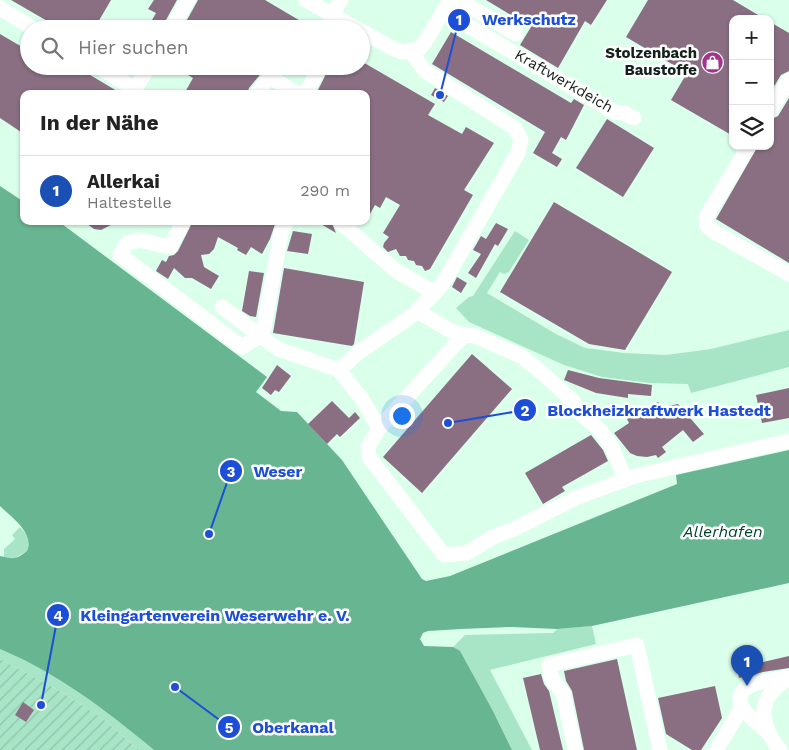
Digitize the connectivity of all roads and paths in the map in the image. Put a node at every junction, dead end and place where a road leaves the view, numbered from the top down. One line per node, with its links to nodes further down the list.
1 (188, 0): 9 (street)
2 (306, 0): 7 (street)
3 (341, 0): 7 (street)
4 (458, 0): 11 (street)
5 (446, 6): 13 (street); 22 (street, Kraftwerkdeich)
6 (0, 8): 8 (street)
7 (332, 15): 10 (street)
8 (20, 20)
9 (176, 20)
10 (339, 20)
11 (516, 34)
12 (370, 36): 13 (street)
13 (410, 52): 28 (street)
14 (112, 75): 15 (street)
15 (144, 75)
16 (316, 75): 20 (street)
17 (789, 80): 21 (street)
18 (259, 90): 19 (street)
19 (291, 90)
20 (307, 90)
21 (774, 105)
22 (634, 118)
23 (747, 150): 27 (street)
24 (182, 225): 32 (street)
25 (285, 225): 32 (street)
26 (343, 225): 28 (street)
27 (789, 274)
28 (435, 293): 30 (street)
29 (222, 307): 32 (street)
30 (417, 311): 31 (street); 33 (street)
31 (464, 335): 34 (street); 36 (street)
32 (260, 336): 33 (street)
33 (339, 370): 34 (street)
34 (379, 428): 36 (street)
35 (789, 441): 36 (street)
36 (625, 479)
37 (789, 678): 38 (street); 39 (street)
38 (742, 707): 39 (street); 42 (street)
39 (767, 730): 43 (street)
40 (575, 750): 41 (street)
41 (660, 750)
42 (716, 750)
43 (780, 750)

